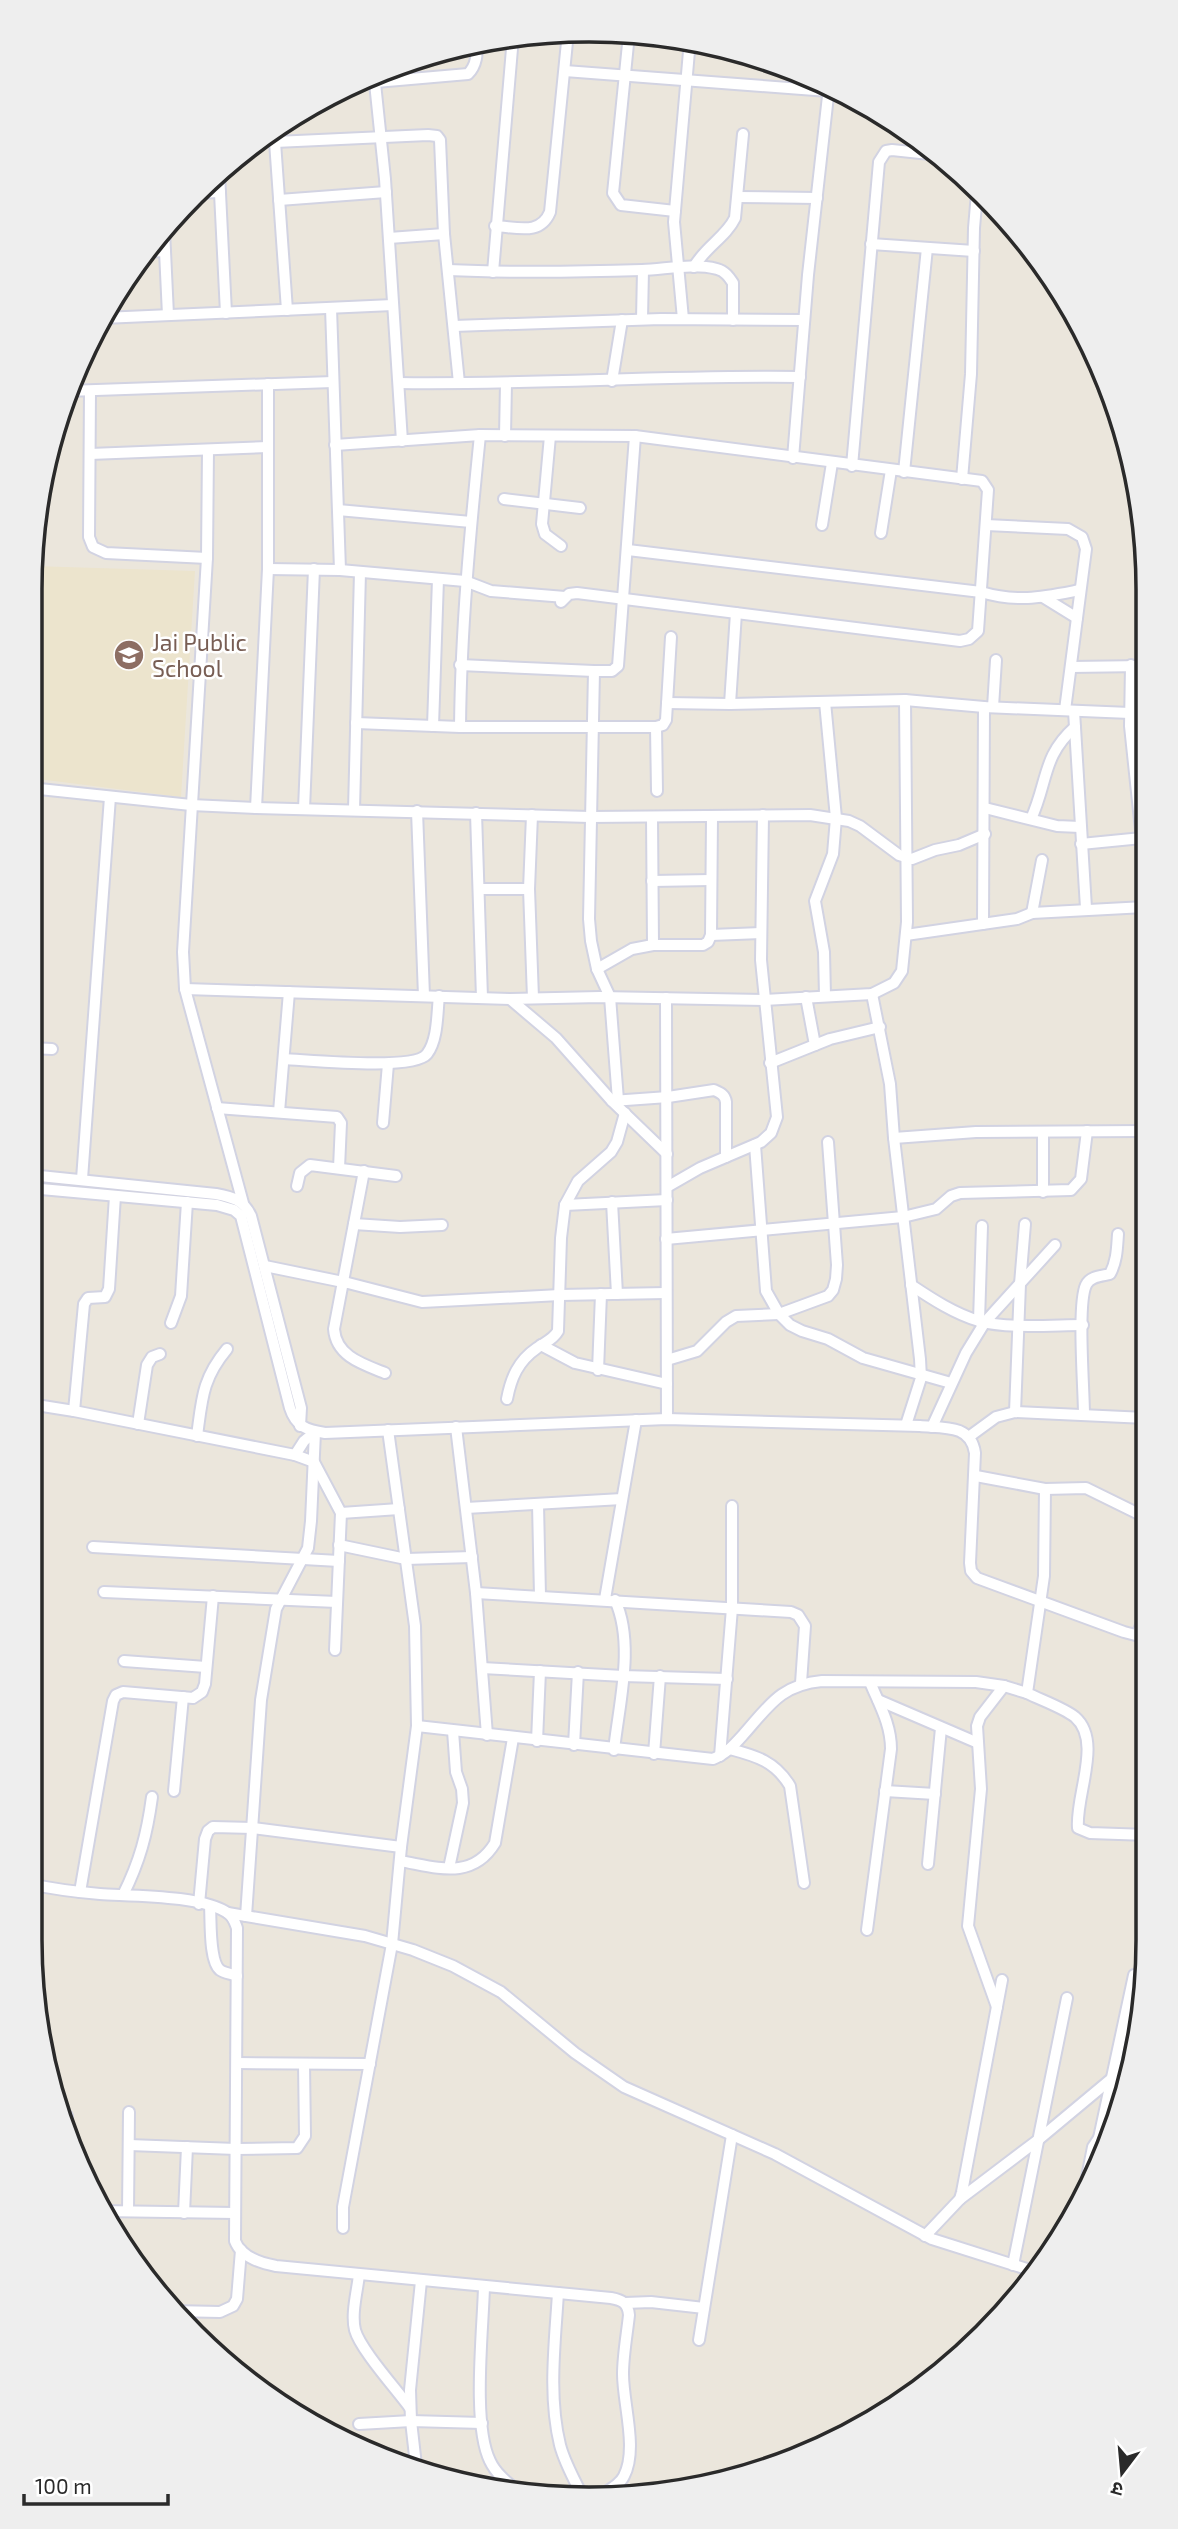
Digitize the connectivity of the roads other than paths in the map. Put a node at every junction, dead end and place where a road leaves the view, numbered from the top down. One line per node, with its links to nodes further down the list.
1 (567, 43): 6 (street)
2 (628, 43): 7 (street)
3 (512, 48): 26 (street)
4 (689, 52): 8 (street)
5 (477, 54): 9 (street)
6 (565, 71): 7 (street); 26 (street)
7 (625, 75): 8 (street); 25 (street)
8 (686, 80): 11 (street); 25 (street)
9 (385, 82)
10 (375, 86): 14 (street)
11 (806, 88)
12 (829, 97): 22 (street)
13 (743, 134): 21 (street)
14 (380, 137): 15 (street); 20 (street); 27 (street)
15 (275, 142): 23 (street)
16 (919, 153): 30 (street)
17 (220, 186): 19 (street)
18 (213, 192): 19 (street)
19 (220, 192): 43 (street)
20 (386, 192): 23 (street); 28 (street)
21 (738, 197): 22 (street); 36 (street)
22 (817, 198): 50 (street)
23 (279, 200): 42 (street)
24 (977, 203): 34 (street)
25 (675, 211): 35 (street)
26 (495, 226): 39 (street)
27 (444, 234): 28 (street); 37 (street)
28 (389, 239): 40 (street)
29 (165, 244): 33 (street)
30 (871, 244): 31 (street); 72 (street)
31 (927, 248): 34 (street); 74 (street)
32 (159, 251): 33 (street)
33 (165, 251): 44 (street)
34 (974, 251): 75 (street)
35 (680, 266): 36 (street); 38 (street); 47 (street)
36 (694, 267): 49 (street)
37 (449, 270): 39 (street); 51 (street)
38 (643, 270): 39 (street); 46 (street)
39 (493, 272)
40 (393, 305): 41 (street); 55 (street)
41 (331, 308): 42 (street); 54 (street)
42 (287, 310): 43 (street)
43 (226, 313): 44 (street)
44 (168, 315): 45 (street)
45 (114, 318)
46 (642, 319): 47 (street); 48 (street)
47 (683, 319): 49 (street)
48 (622, 320): 51 (street); 53 (street)
49 (733, 320): 50 (street)
50 (804, 320): 52 (street)
51 (454, 326): 56 (street)
52 (800, 377): 53 (street); 70 (street)
53 (612, 380): 57 (street)
54 (333, 382): 58 (street); 66 (street)
55 (399, 383): 56 (street); 65 (street)
56 (459, 383): 57 (street)
57 (506, 383): 62 (street)
58 (268, 384): 60 (street); 67 (street)
59 (80, 391): 60 (street)
60 (90, 391): 69 (street)
61 (480, 435): 62 (street); 65 (street); 80 (street)
62 (505, 436): 63 (street)
63 (550, 436): 64 (street); 77 (street)
64 (635, 436): 70 (street); 85 (street)
65 (402, 441): 66 (street)
66 (335, 445): 79 (street)
67 (268, 447): 68 (street); 87 (street)
68 (208, 450): 69 (street); 86 (street)
69 (90, 454): 86 (street)
70 (793, 458): 71 (street)
71 (832, 463): 72 (street); 81 (street)
72 (852, 466): 73 (street)
73 (891, 470): 74 (street); 83 (street)
74 (904, 472): 75 (street)
75 (962, 479): 82 (street)
76 (504, 499): 77 (street)
77 (544, 503): 78 (street); 84 (street)
78 (580, 508)
79 (338, 510): 80 (street); 89 (street)
80 (471, 522): 92 (street)
81 (822, 525)
82 (986, 526): 93 (street); 94 (street)
83 (881, 533)
84 (561, 545)
85 (628, 550): 94 (street); 96 (street)
86 (207, 558): 125 (street)
87 (268, 569): 88 (street); 126 (street)
88 (314, 569): 89 (street); 128 (street)
89 (340, 570): 90 (street)
90 (360, 572): 91 (street); 113 (street)
91 (438, 579): 92 (street); 114 (street)
92 (465, 581): 96 (street); 101 (street)
93 (1080, 590): 95 (street); 98 (street)
94 (981, 592): 95 (street); 97 (street)
95 (1043, 597): 98 (street)
96 (624, 599): 97 (street); 105 (street)
97 (736, 613): 109 (street)
98 (1077, 618): 104 (street)
99 (671, 637): 108 (street)
100 (996, 660): 110 (street)
101 (460, 665): 105 (street); 115 (street)
102 (1131, 665): 103 (street); 104 (street); 112 (street)
103 (1136, 665)
104 (1070, 667): 111 (street)
105 (594, 671): 118 (street)
106 (905, 700): 107 (street); 110 (street); 143 (street)
107 (825, 702): 109 (street); 137 (street)
108 (667, 703): 109 (street); 116 (street)
109 (730, 704)
110 (989, 707): 111 (street); 127 (street)
111 (1070, 711): 112 (street); 117 (street)
112 (1130, 713): 119 (street)
113 (356, 723): 114 (street); 129 (street)
114 (433, 726): 115 (street)
115 (460, 727): 118 (street)
116 (656, 727): 118 (street); 123 (street)
117 (1075, 727): 138 (street); 139 (street)
118 (593, 728): 134 (street)
119 (1132, 741): 120 (street); 121 (street)
120 (1136, 744)
121 (1136, 780)
122 (42, 789): 124 (street)
123 (657, 791)
124 (110, 796): 125 (street); 196 (street)
125 (191, 805): 126 (street); 158 (street)
126 (256, 808): 128 (street)
127 (985, 808): 138 (street); 140 (street)
128 (304, 809): 129 (street)
129 (354, 810): 130 (street)
130 (417, 811): 131 (street); 161 (street)
131 (476, 813): 132 (street); 147 (street)
132 (532, 815): 134 (street); 148 (street)
133 (763, 815): 136 (street); 137 (street); 153 (street)
134 (590, 817): 135 (street); 157 (street)
135 (652, 817): 136 (street); 146 (street)
136 (712, 817): 145 (street)
137 (836, 818): 143 (street); 163 (street)
138 (1031, 819): 139 (street)
139 (1080, 827): 142 (street)
140 (985, 834): 143 (street); 152 (street)
141 (1136, 839): 142 (street)
142 (1081, 844): 150 (street)
143 (908, 859): 155 (street)
144 (1042, 860): 151 (street)
145 (711, 880): 146 (street); 154 (street)
146 (652, 881): 156 (street)
147 (479, 889): 148 (street); 165 (street)
148 (529, 889): 166 (street)
149 (1136, 907): 150 (street)
150 (1086, 908): 151 (street)
151 (1032, 913): 152 (street)
152 (983, 924): 155 (street)
153 (761, 933): 154 (street); 170 (street)
154 (711, 935): 156 (street)
155 (906, 935): 160 (street)
156 (653, 945): 157 (street)
157 (597, 969): 164 (street)
158 (186, 989): 159 (street); 180 (street)
159 (289, 992): 161 (street); 175 (street)
160 (872, 994): 163 (street); 171 (street)
161 (424, 996): 162 (street)
162 (439, 996): 165 (street); 177 (street)
163 (825, 996): 167 (street)
164 (610, 997): 166 (street); 169 (street); 179 (street)
165 (482, 998): 168 (street)
166 (533, 998): 168 (street)
167 (806, 998): 170 (street); 172 (street)
168 (510, 999): 179 (street)
169 (666, 999): 170 (street); 178 (street)
170 (764, 1000): 176 (street)
171 (880, 1027): 172 (street); 187 (street)
172 (815, 1045): 176 (street)
173 (42, 1049): 174 (street)
174 (52, 1049)
175 (284, 1059): 177 (street); 181 (street)
176 (769, 1063): 189 (street)
177 (388, 1064): 183 (street)
178 (667, 1097): 179 (street); 190 (street); 191 (street)
179 (615, 1100): 182 (street)
180 (217, 1108): 181 (street); 205 (street)
181 (279, 1112): 192 (street)
182 (625, 1114): 190 (street); 206 (street)
183 (383, 1123)
184 (1087, 1131): 185 (street); 186 (street); 200 (street)
185 (1136, 1131)
186 (1043, 1132): 187 (street); 200 (street)
187 (894, 1138): 207 (street)
188 (828, 1142): 210 (street)
189 (755, 1145): 191 (street); 213 (street)
190 (667, 1154): 198 (street)
191 (726, 1157): 198 (street)
192 (339, 1168): 193 (street); 197 (street)
193 (364, 1171): 195 (street); 208 (street)
194 (42, 1176): 196 (street)
195 (396, 1176)
196 (82, 1179): 205 (street)
197 (297, 1186)
198 (667, 1187): 202 (street)
199 (42, 1189): 201 (street)
200 (1043, 1192): 207 (street)
201 (115, 1196): 203 (street); 241 (street)
202 (667, 1200): 204 (street); 215 (street)
203 (187, 1202): 227 (street); 249 (street)
204 (612, 1202): 206 (street); 223 (street)
205 (243, 1203): 217 (street)
206 (565, 1205): 224 (street)
207 (903, 1217): 210 (street); 220 (street)
208 (354, 1224): 209 (street); 218 (street)
209 (442, 1224)
210 (834, 1224): 213 (street); 225 (street)
211 (1025, 1224): 219 (street)
212 (982, 1226): 226 (street)
213 (761, 1231): 215 (street); 225 (street)
214 (1118, 1234): 229 (street)
215 (666, 1239): 221 (street)
216 (1055, 1245): 219 (street)
217 (265, 1266): 218 (street); 249 (street)
218 (344, 1282): 224 (street); 235 (street)
219 (1020, 1284): 226 (street); 228 (street)
220 (911, 1285): 226 (street); 236 (street)
221 (667, 1293): 223 (street); 233 (street)
222 (601, 1294): 223 (street); 224 (street); 234 (street)
223 (617, 1294)
224 (560, 1295): 230 (street)
225 (779, 1314): 233 (street); 236 (street)
226 (982, 1322): 228 (street); 237 (street)
227 (171, 1323)
228 (1019, 1325): 229 (street); 242 (street)
229 (1083, 1325): 243 (street)
230 (541, 1345): 234 (street); 239 (street)
231 (227, 1349): 254 (street)
232 (160, 1354): 247 (street)
233 (667, 1360): 238 (street)
234 (598, 1370): 238 (street)
235 (385, 1373)
236 (921, 1375): 237 (street); 248 (street)
237 (951, 1383): 251 (street)
238 (667, 1384): 245 (street)
239 (507, 1399)
240 (42, 1406): 241 (street)
241 (74, 1411): 247 (street)
242 (1015, 1412): 243 (street); 255 (street)
243 (1084, 1415): 244 (street)
244 (1136, 1418)
245 (667, 1419): 246 (street); 248 (street)
246 (636, 1420): 250 (street); 260 (street)
247 (138, 1424): 254 (street)
248 (906, 1425): 251 (street)
249 (300, 1426): 253 (street)
250 (457, 1427): 252 (street); 263 (street)
251 (932, 1427): 255 (street)
252 (388, 1430): 253 (street); 264 (street)
253 (315, 1432): 256 (street); 257 (street)
254 (197, 1436): 256 (street)
255 (970, 1436): 258 (street)
256 (295, 1455): 257 (street)
257 (314, 1462): 265 (street); 269 (street)
258 (976, 1476): 259 (street); 279 (street)
259 (1045, 1489): 266 (street); 279 (street)
260 (622, 1499): 261 (street); 278 (street)
261 (538, 1504): 263 (street); 276 (street)
262 (732, 1506): 281 (street)
263 (466, 1508): 270 (street)
264 (399, 1509): 265 (street); 271 (street)
265 (341, 1513): 267 (street)
266 (1136, 1513)
267 (339, 1545): 271 (street); 272 (street)
268 (93, 1547): 269 (street)
269 (304, 1558): 272 (street); 277 (street)
270 (472, 1558): 271 (street); 274 (street)
271 (406, 1559): 298 (street)
272 (338, 1561): 280 (street)
273 (104, 1592): 275 (street)
274 (476, 1593): 276 (street); 286 (street)
275 (213, 1596): 277 (street); 285 (street)
276 (540, 1596): 278 (street)
277 (280, 1599): 280 (street); 314 (street)
278 (610, 1600): 281 (street); 289 (street)
279 (1042, 1600): 282 (street); 295 (street)
280 (337, 1602): 283 (street)
281 (732, 1608): 291 (street); 293 (street)
282 (1136, 1635)
283 (335, 1650)
284 (124, 1661): 285 (street)
285 (206, 1667): 296 (street)
286 (482, 1668): 287 (street); 301 (street)
287 (540, 1671): 288 (street); 303 (street)
288 (578, 1672): 289 (street); 305 (street)
289 (622, 1676): 290 (street); 307 (street)
290 (660, 1676): 291 (street); 308 (street)
291 (727, 1679): 309 (street)
292 (870, 1682): 293 (street); 294 (street); 297 (street)
293 (802, 1683): 306 (street)
294 (1004, 1686): 295 (street); 304 (street)
295 (1027, 1693): 315 (street)
296 (183, 1698): 310 (street); 322 (street)
297 (878, 1700): 299 (street); 311 (street)
298 (417, 1726): 300 (street); 316 (street)
299 (941, 1728): 304 (street); 312 (street)
300 (453, 1731): 301 (street); 319 (street)
301 (487, 1735): 302 (street)
302 (513, 1738): 303 (street); 319 (street)
303 (537, 1741): 305 (street)
304 (978, 1744): 333 (street)
305 (574, 1745): 307 (street)
306 (730, 1749): 309 (street); 320 (street)
307 (614, 1750): 308 (street)
308 (654, 1754): 309 (street)
309 (720, 1756)
310 (174, 1791)
311 (885, 1791): 312 (street); 327 (street)
312 (935, 1794): 318 (street)
313 (152, 1797): 323 (street)
314 (253, 1828): 316 (street); 324 (street); 326 (street)
315 (1136, 1835)
316 (401, 1847): 317 (street)
317 (400, 1861): 319 (street); 328 (street)
318 (928, 1864)
319 (449, 1868)
320 (804, 1883)
321 (42, 1886): 322 (street)
322 (80, 1892): 323 (street)
323 (123, 1895): 324 (street)
324 (205, 1905): 325 (street); 330 (street)
325 (228, 1913): 326 (street); 330 (street)
326 (246, 1916): 328 (street)
327 (867, 1930)
328 (392, 1944): 336 (street); 341 (street)
329 (1135, 1975): 338 (street)
330 (237, 1976): 334 (street)
331 (1002, 1980): 333 (street)
332 (1067, 1998): 342 (street)
333 (996, 2007): 346 (street)
334 (237, 2063): 335 (street); 345 (street)
335 (304, 2064): 336 (street); 345 (street)
336 (370, 2064): 351 (street)
337 (1119, 2071): 338 (street)
338 (1112, 2077): 340 (street); 342 (street)
339 (129, 2112): 343 (street)
340 (1100, 2134)
341 (732, 2135): 352 (street); 361 (street)
342 (1038, 2140): 346 (street); 354 (street)
343 (129, 2145): 344 (street); 347 (street)
344 (187, 2147): 345 (street); 349 (street)
345 (236, 2150): 350 (street)
346 (960, 2199): 352 (street)
347 (128, 2210): 348 (street); 349 (street)
348 (114, 2211)
349 (184, 2213): 350 (street)
350 (235, 2213): 353 (street)
351 (343, 2228)
352 (925, 2236): 354 (street)
353 (241, 2250): 356 (street); 362 (street)
354 (1013, 2265): 355 (street)
355 (1026, 2269)
356 (359, 2275): 357 (street); 364 (street)
357 (421, 2281): 358 (street); 364 (street)
358 (484, 2287): 359 (street); 366 (street)
359 (558, 2293): 360 (street); 371 (street)
360 (625, 2303): 361 (street); 370 (street)
361 (704, 2308): 363 (street)
362 (188, 2311)
363 (699, 2340)
364 (411, 2409): 365 (street)
365 (411, 2421): 366 (street); 367 (street); 368 (street)
366 (482, 2423): 369 (street)
367 (359, 2424)
368 (415, 2459)
369 (507, 2480)
370 (613, 2486)
371 (579, 2487)

